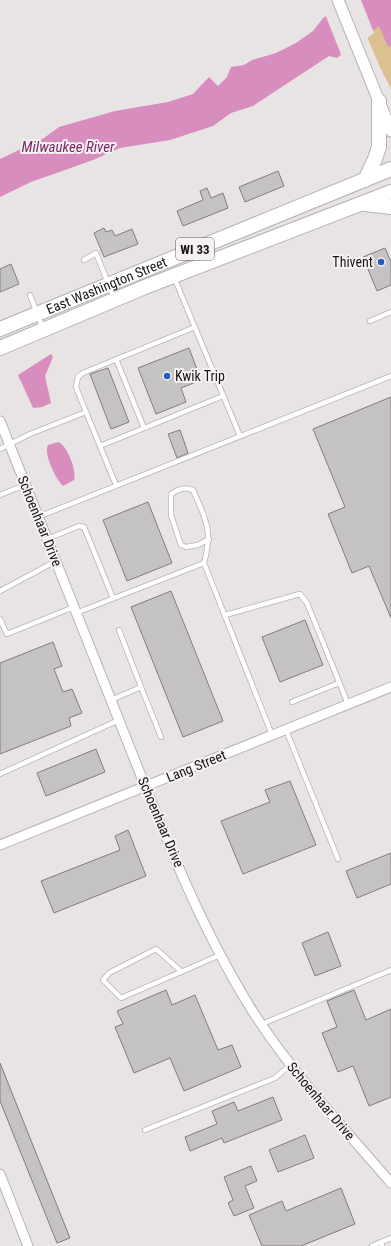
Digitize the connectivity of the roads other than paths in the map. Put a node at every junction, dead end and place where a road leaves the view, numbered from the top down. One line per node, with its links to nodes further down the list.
1 (338, 0): 2 (street)
2 (379, 101): 3 (main road); 4 (street); 6 (main road)
3 (391, 113)
4 (391, 131)
5 (391, 169): 6 (main road, East Washington Street / WI 33)
6 (365, 180): 10 (main road, East Washington Street / WI 33)
7 (391, 192): 8 (main road, East Washington Street / WI 33)
8 (362, 204): 9 (main road); 10 (main road, East Washington Street / WI 33)
9 (391, 207)
10 (222, 248): 12 (main road, East Washington Street / WI 33); 13 (main road, East Washington Street / WI 33)
11 (84, 260): 13 (lane)
12 (174, 276): 15 (main road, East Washington Street / WI 33); 19 (lane)
13 (108, 284): 15 (lane); 17 (main road, East Washington Street / WI 33)
14 (30, 295): 17 (lane)
15 (115, 300): 21 (main road, East Washington Street / WI 33)
16 (391, 312): 18 (lane)
17 (37, 313): 20 (main road, East Washington Street / WI 33); 21 (lane)
18 (370, 321)
19 (195, 327): 23 (lane); 25 (lane)
20 (0, 329)
21 (44, 330): 22 (main road, East Washington Street / WI 33)
22 (0, 348)
23 (116, 359): 26 (lane); 28 (lane)
24 (391, 376): 29 (lane)
25 (223, 396): 28 (lane); 29 (lane)
26 (86, 412): 30 (lane); 31 (lane)
27 (0, 421): 30 (street, Schoenhaar Drive)
28 (144, 428): 31 (lane)
29 (240, 436): 34 (lane)
30 (10, 446): 32 (lane); 33 (street, Schoenhaar Drive)
31 (100, 446): 34 (lane)
32 (0, 449)
33 (26, 485): 35 (lane); 36 (street, Schoenhaar Drive)
34 (116, 486): 36 (lane)
35 (0, 495)
36 (38, 516): 37 (street, Schoenhaar Drive)
37 (47, 539): 39 (street, Schoenhaar Drive); 42 (lane)
38 (209, 539): 38 (lane); 40 (lane)
39 (56, 561): 41 (lane); 43 (street, Schoenhaar Drive)
40 (204, 563): 42 (lane); 44 (lane)
41 (0, 591)
42 (113, 598): 43 (lane)
43 (75, 610): 45 (lane); 50 (street, Schoenhaar Drive)
44 (224, 615): 47 (lane); 55 (lane)
45 (0, 620)
46 (119, 630): 48 (lane)
47 (339, 683): 51 (lane); 52 (lane)
48 (141, 687): 50 (lane); 56 (lane)
49 (391, 687): 52 (street, Lang Street)
50 (111, 700): 53 (street, Schoenhaar Drive)
51 (292, 702)
52 (348, 704): 54 (street, Lang Street)
53 (119, 720): 57 (lane); 58 (street, Schoenhaar Drive)
54 (286, 730): 55 (street, Lang Street); 60 (lane)
55 (272, 736): 58 (street, Lang Street)
56 (161, 737)
57 (0, 774)
58 (145, 787): 59 (street, Lang Street); 61 (street, Schoenhaar Drive)
59 (0, 845)
60 (338, 859)
61 (220, 955): 63 (lane); 64 (street, Schoenhaar Drive)
62 (391, 970): 64 (lane)
63 (182, 972): 63 (lane)
64 (262, 1024): 65 (street, Schoenhaar Drive)
65 (290, 1065): 66 (lane); 68 (street, Schoenhaar Drive)
66 (145, 1130)
67 (1, 1180): 71 (street)
68 (391, 1183)
69 (391, 1238): 70 (lane)
70 (382, 1244): 72 (lane)
71 (28, 1246)
72 (372, 1246)

